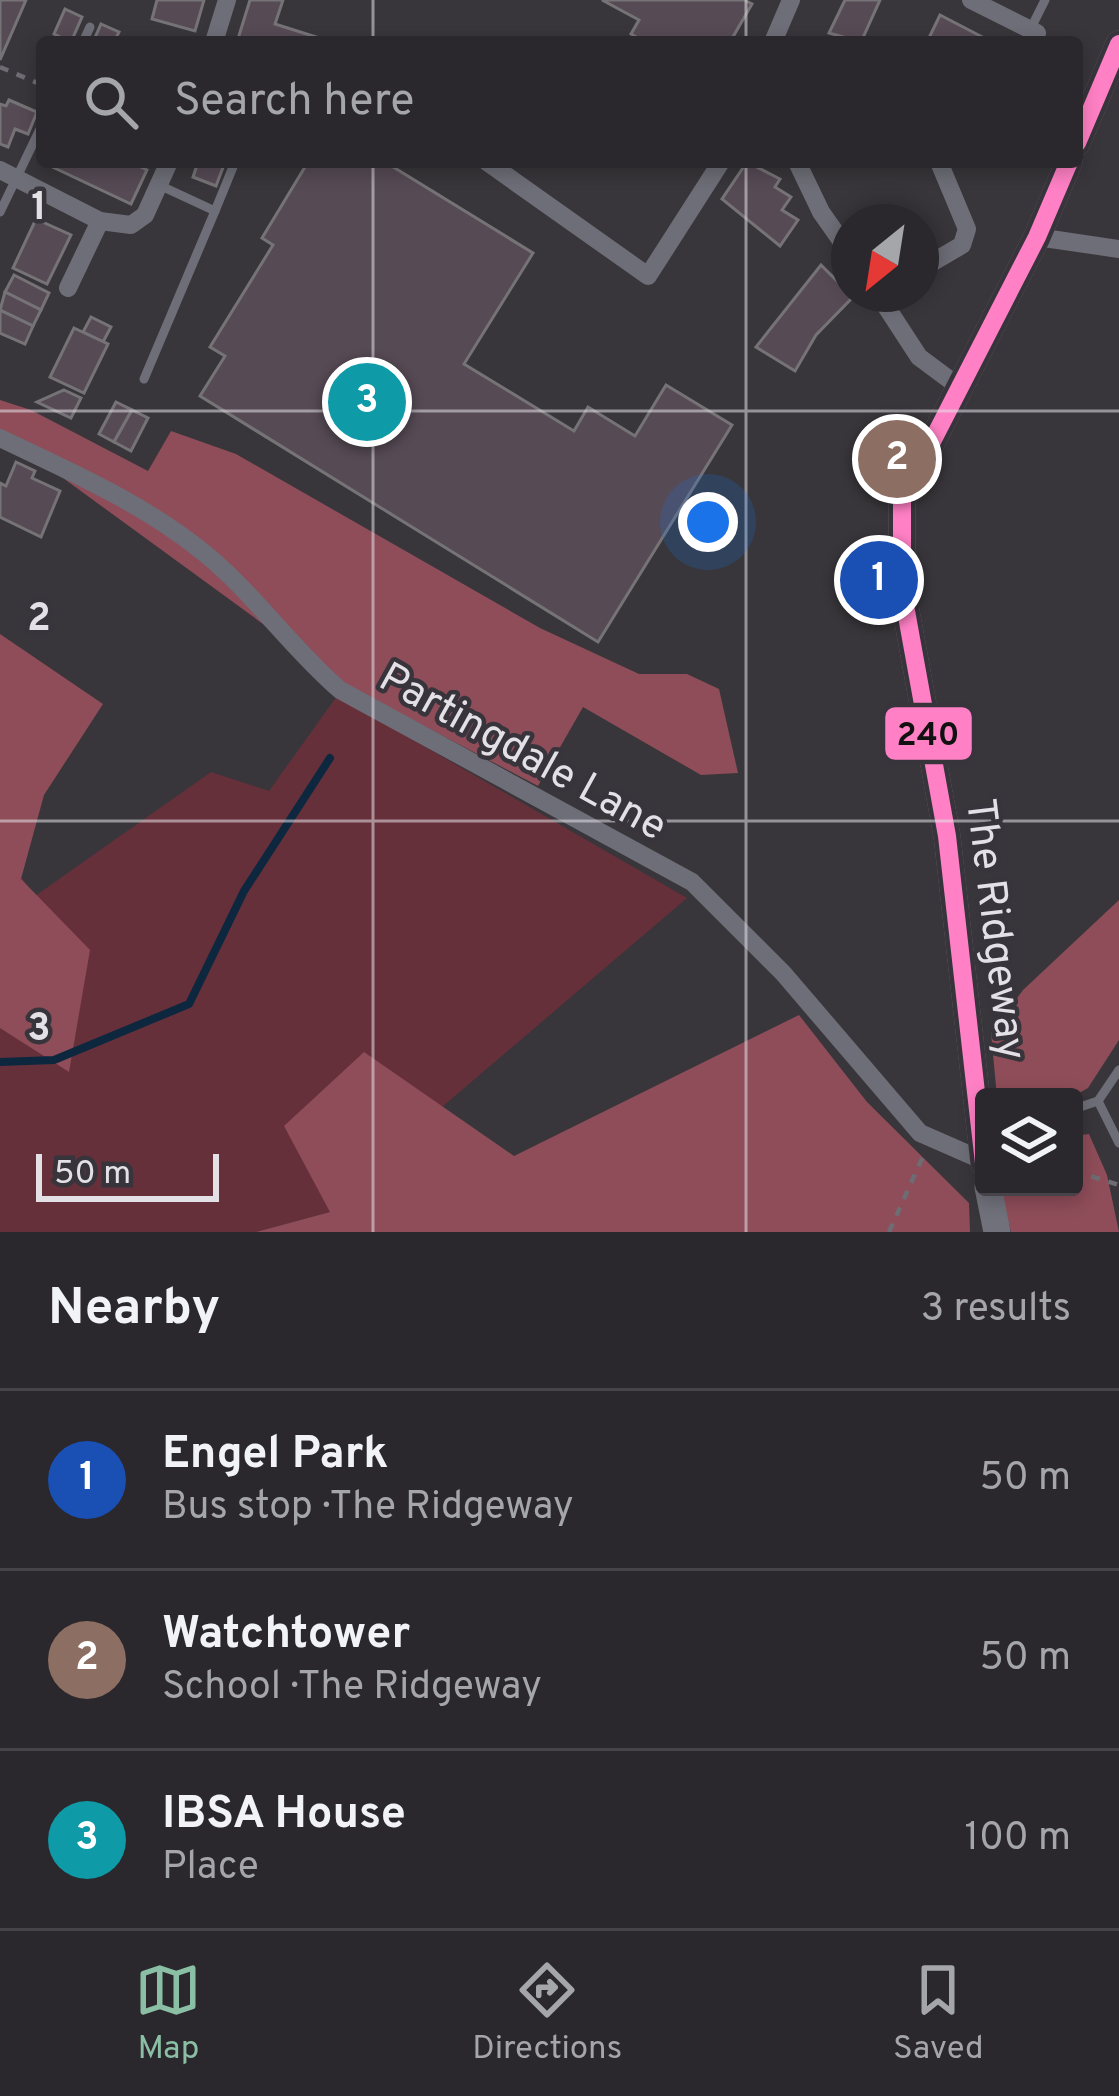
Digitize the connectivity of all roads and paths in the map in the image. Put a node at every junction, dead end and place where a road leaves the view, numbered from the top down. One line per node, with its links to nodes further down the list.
1 (227, 0): 8 (street)
2 (971, 0): 6 (street)
3 (1045, 0): 6 (lane)
4 (786, 2): 9 (street)
5 (90, 27): 7 (lane)
6 (1034, 31)
7 (86, 36)
8 (216, 36)
9 (774, 36)
10 (1119, 44): 13 (main road)
11 (0, 67): 12 (path)
12 (36, 82)
13 (1083, 129)
14 (36, 134): 22 (lane)
15 (166, 168): 23 (street)
16 (233, 168): 24 (lane)
17 (495, 168): 18 (street)
18 (717, 168)
19 (800, 168): 27 (street)
20 (942, 168): 30 (street)
21 (1066, 168): 28 (main road, The Ridgeway)
22 (8, 174): 25 (lane); 26 (street)
23 (158, 185): 24 (lane); 26 (street)
24 (215, 211): 33 (lane)
25 (0, 212)
26 (100, 220): 31 (street)
27 (831, 221)
28 (1037, 237): 29 (street); 34 (main road, The Ridgeway)
29 (1119, 249)
30 (939, 258)
31 (68, 288)
32 (890, 312): 34 (street)
33 (144, 379)
34 (958, 386): 37 (main road, The Ridgeway)
35 (0, 438): 40 (street, Partingdale Lane)
36 (1119, 1070): 38 (lane)
37 (976, 1088)
38 (1098, 1100): 39 (lane); 41 (lane)
39 (1083, 1106)
40 (920, 1133): 42 (street, Partingdale Lane); 46 (path)
41 (1119, 1143)
42 (975, 1149)
43 (1083, 1174): 44 (path)
44 (1119, 1185)
45 (990, 1196): 47 (main road)
46 (889, 1232)
47 (998, 1232)

